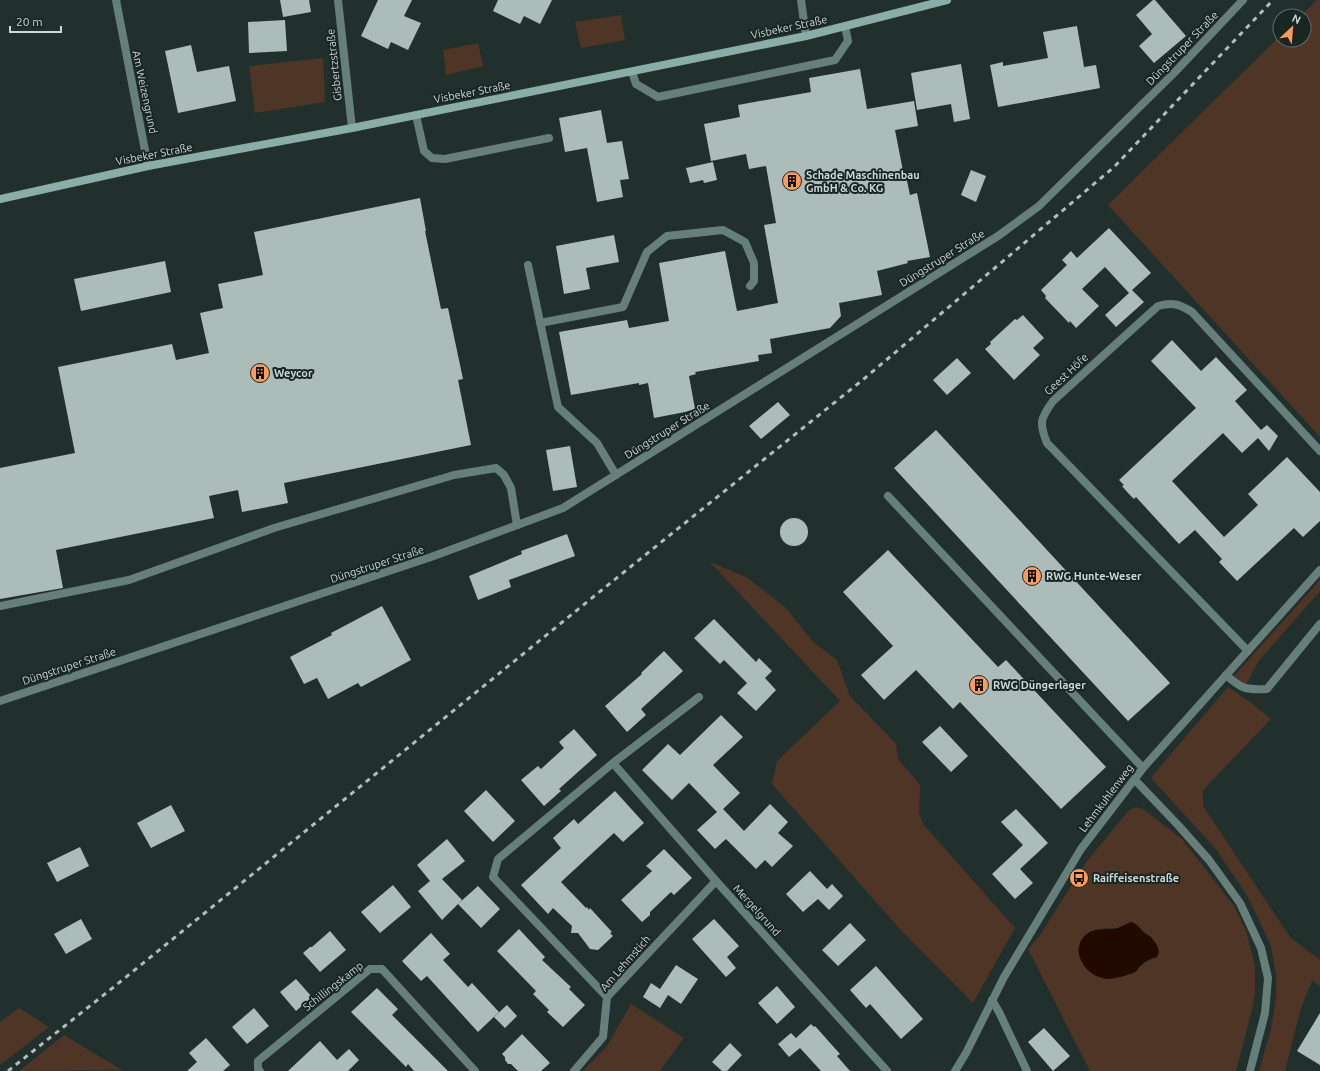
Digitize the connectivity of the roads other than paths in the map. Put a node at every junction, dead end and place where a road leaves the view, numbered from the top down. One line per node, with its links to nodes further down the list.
1 (116, 0): 12 (street, Am Weizengrund)
2 (338, 0): 10 (street, Gisbertzstraße)
3 (801, 0): 7 (street)
4 (947, 0): 6 (street, Visbeker Straße)
5 (1243, 0): 18 (street, Düngstruper Straße)
6 (845, 26): 7 (street, Visbeker Straße); 8 (street)
7 (806, 36): 8 (street, Visbeker Straße)
8 (632, 72): 9 (street, Visbeker Straße)
9 (416, 115): 10 (street, Visbeker Straße); 11 (street)
10 (352, 128): 12 (street, Visbeker Straße)
11 (549, 138)
12 (148, 166): 13 (street, Visbeker Straße)
13 (0, 199)
14 (528, 265): 16 (street)
15 (750, 286): 16 (street)
16 (540, 323): 18 (street)
17 (1320, 451): 24 (street, Geest Höfe)
18 (616, 475): 20 (street, Düngstruper Straße)
19 (888, 496): 29 (street)
20 (517, 525): 22 (street); 27 (street, Düngstruper Straße)
21 (1320, 570): 24 (street, Lehmkuhlenweg)
22 (0, 606)
23 (1320, 624): 25 (street)
24 (1248, 651): 25 (street, Lehmkuhlenweg)
25 (1226, 675): 29 (street, Lehmkuhlenweg)
26 (699, 697): 28 (street)
27 (0, 701)
28 (614, 763): 31 (street, Mergelgrund); 32 (street)
29 (1143, 768): 30 (street, Lehmkuhlenweg)
30 (1135, 780): 33 (street, Lehmkuhlenweg); 40 (street)
31 (716, 881): 32 (street, Am Lehmstich); 37 (street, Mergelgrund)
32 (607, 997): 36 (street, Am Lehmstich)
33 (992, 1000): 38 (street, Lehmkuhlenweg); 39 (street)
34 (260, 1071): 35 (street, Schillingskamp)
35 (474, 1071)
36 (574, 1071)
37 (886, 1071)
38 (955, 1071)
39 (1027, 1071)
40 (1250, 1071)

